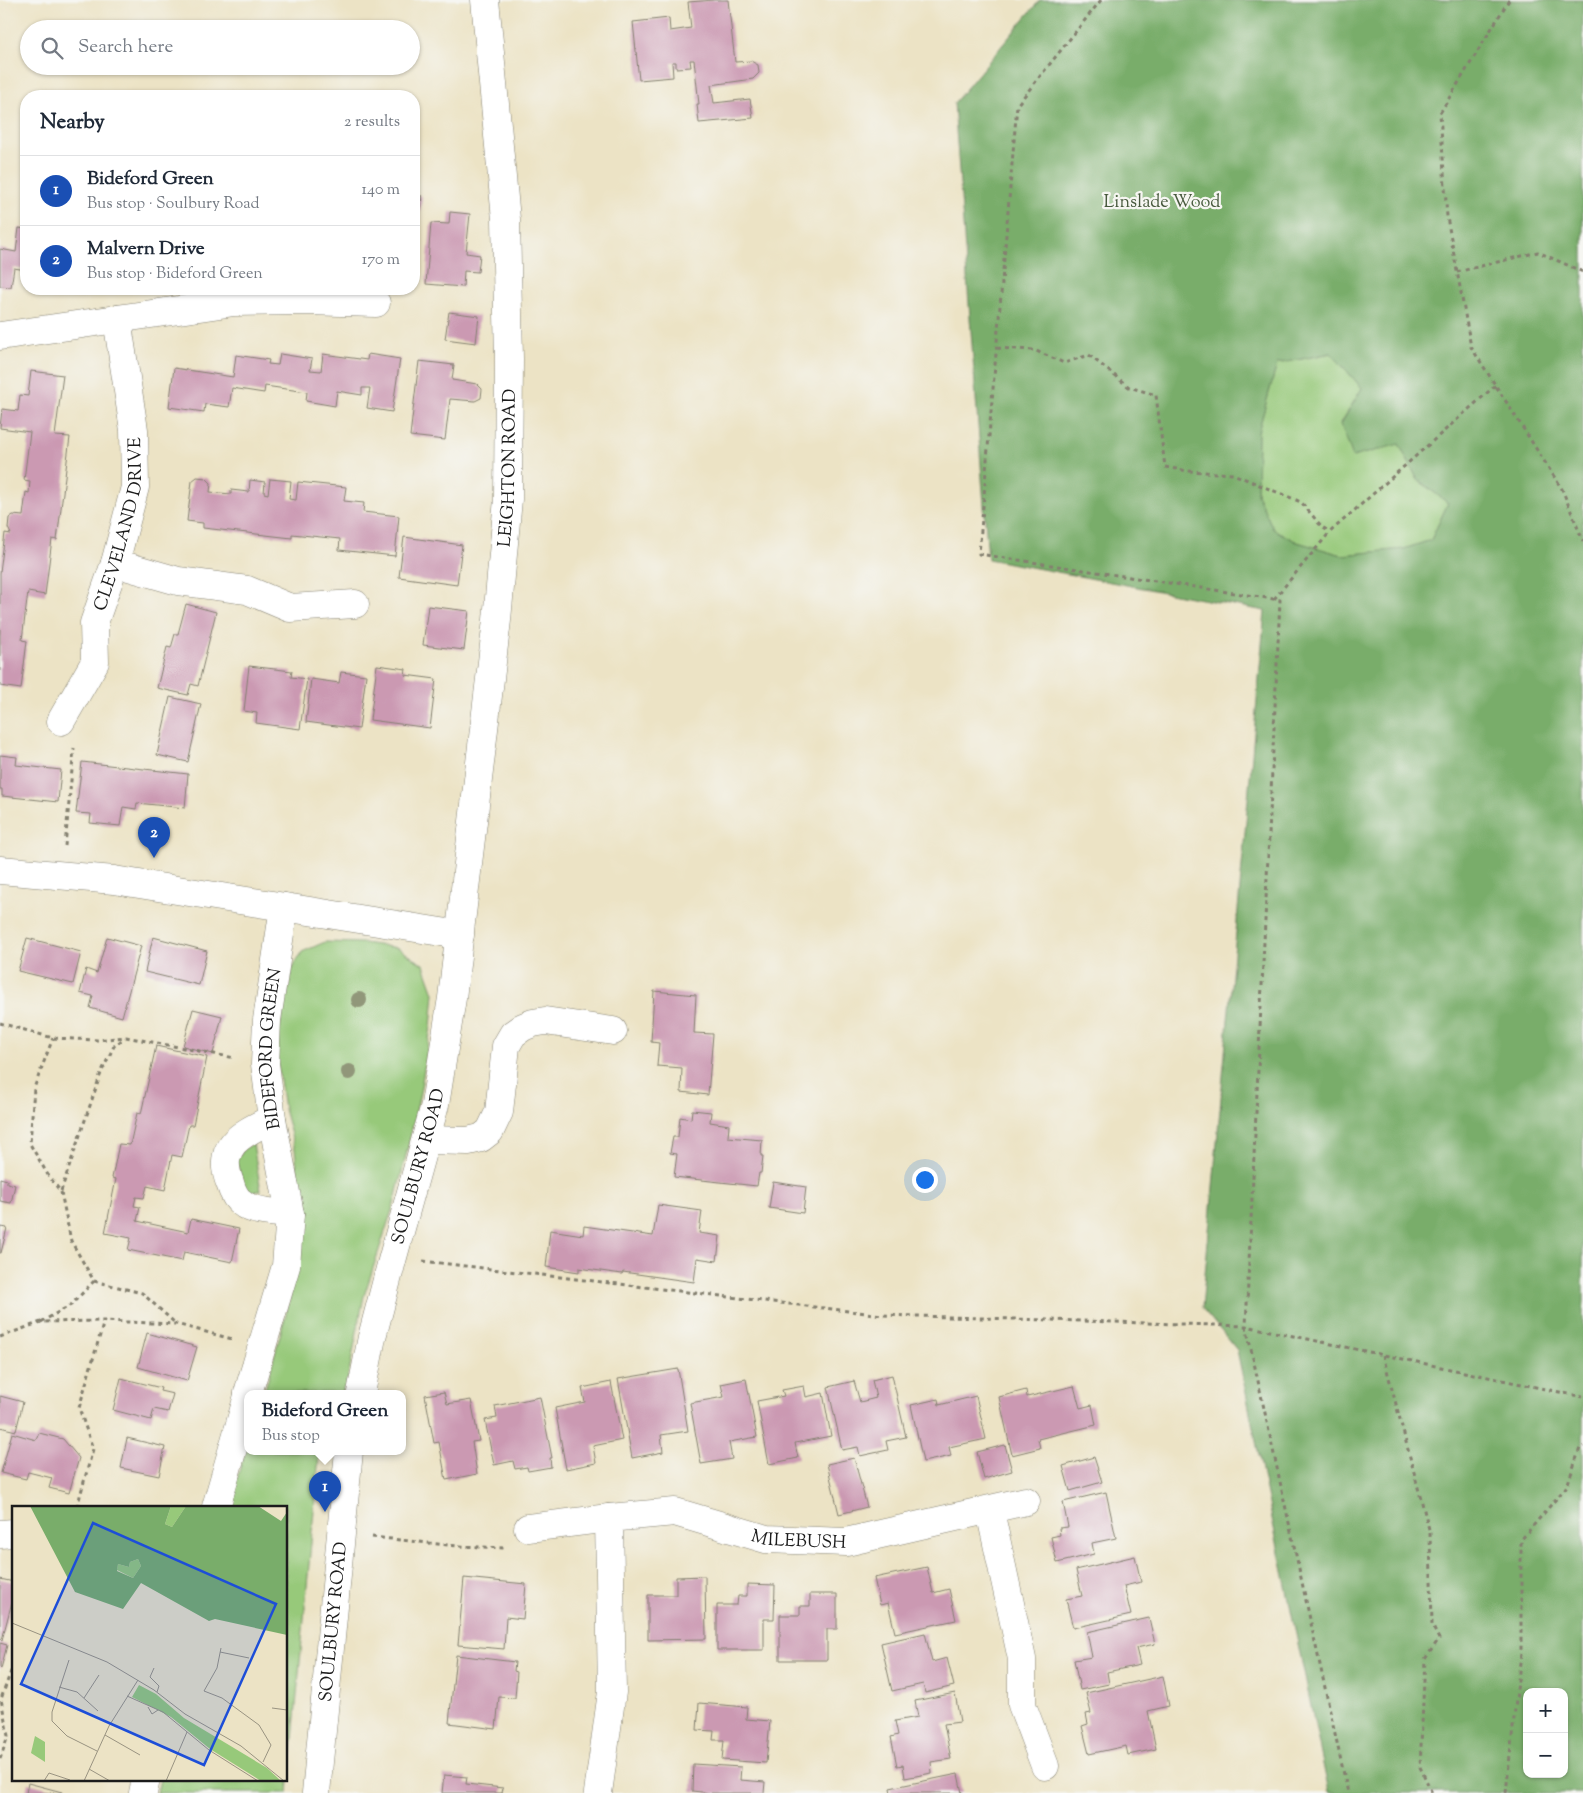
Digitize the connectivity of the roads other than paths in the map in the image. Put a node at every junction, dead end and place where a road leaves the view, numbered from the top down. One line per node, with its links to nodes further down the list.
1 (485, 0): 11 (street, LEIGHTON ROAD)
2 (307, 295): 3 (street); 4 (street)
3 (376, 303)
4 (117, 319): 5 (street); 6 (street, CLEVELAND DRIVE)
5 (0, 336)
6 (114, 563): 7 (street); 8 (street, CLEVELAND DRIVE)
7 (355, 604)
8 (61, 721)
9 (0, 870): 10 (street)
10 (284, 907): 11 (street); 13 (street, BIDEFORD GREEN)
11 (460, 935): 14 (street, SOULBURY ROAD)
12 (613, 1031): 14 (street)
13 (272, 1119): 15 (street, BIDEFORD GREEN); 15 (street)
14 (426, 1140): 17 (street, SOULBURY ROAD)
15 (290, 1214): 16 (street, BIDEFORD GREEN)
16 (249, 1390)
17 (362, 1390)
18 (244, 1409): 21 (street, BIDEFORD GREEN)
19 (349, 1455): 28 (street, SOULBURY ROAD)
20 (1026, 1501): 22 (street, MILEBUSH)
21 (216, 1506)
22 (990, 1511): 23 (street, MILEBUSH); 25 (street)
23 (609, 1518): 24 (street, MILEBUSH); 29 (street)
24 (528, 1528)
25 (1045, 1766)
26 (146, 1780): 27 (street)
27 (143, 1793)
28 (316, 1793)
29 (598, 1793)

